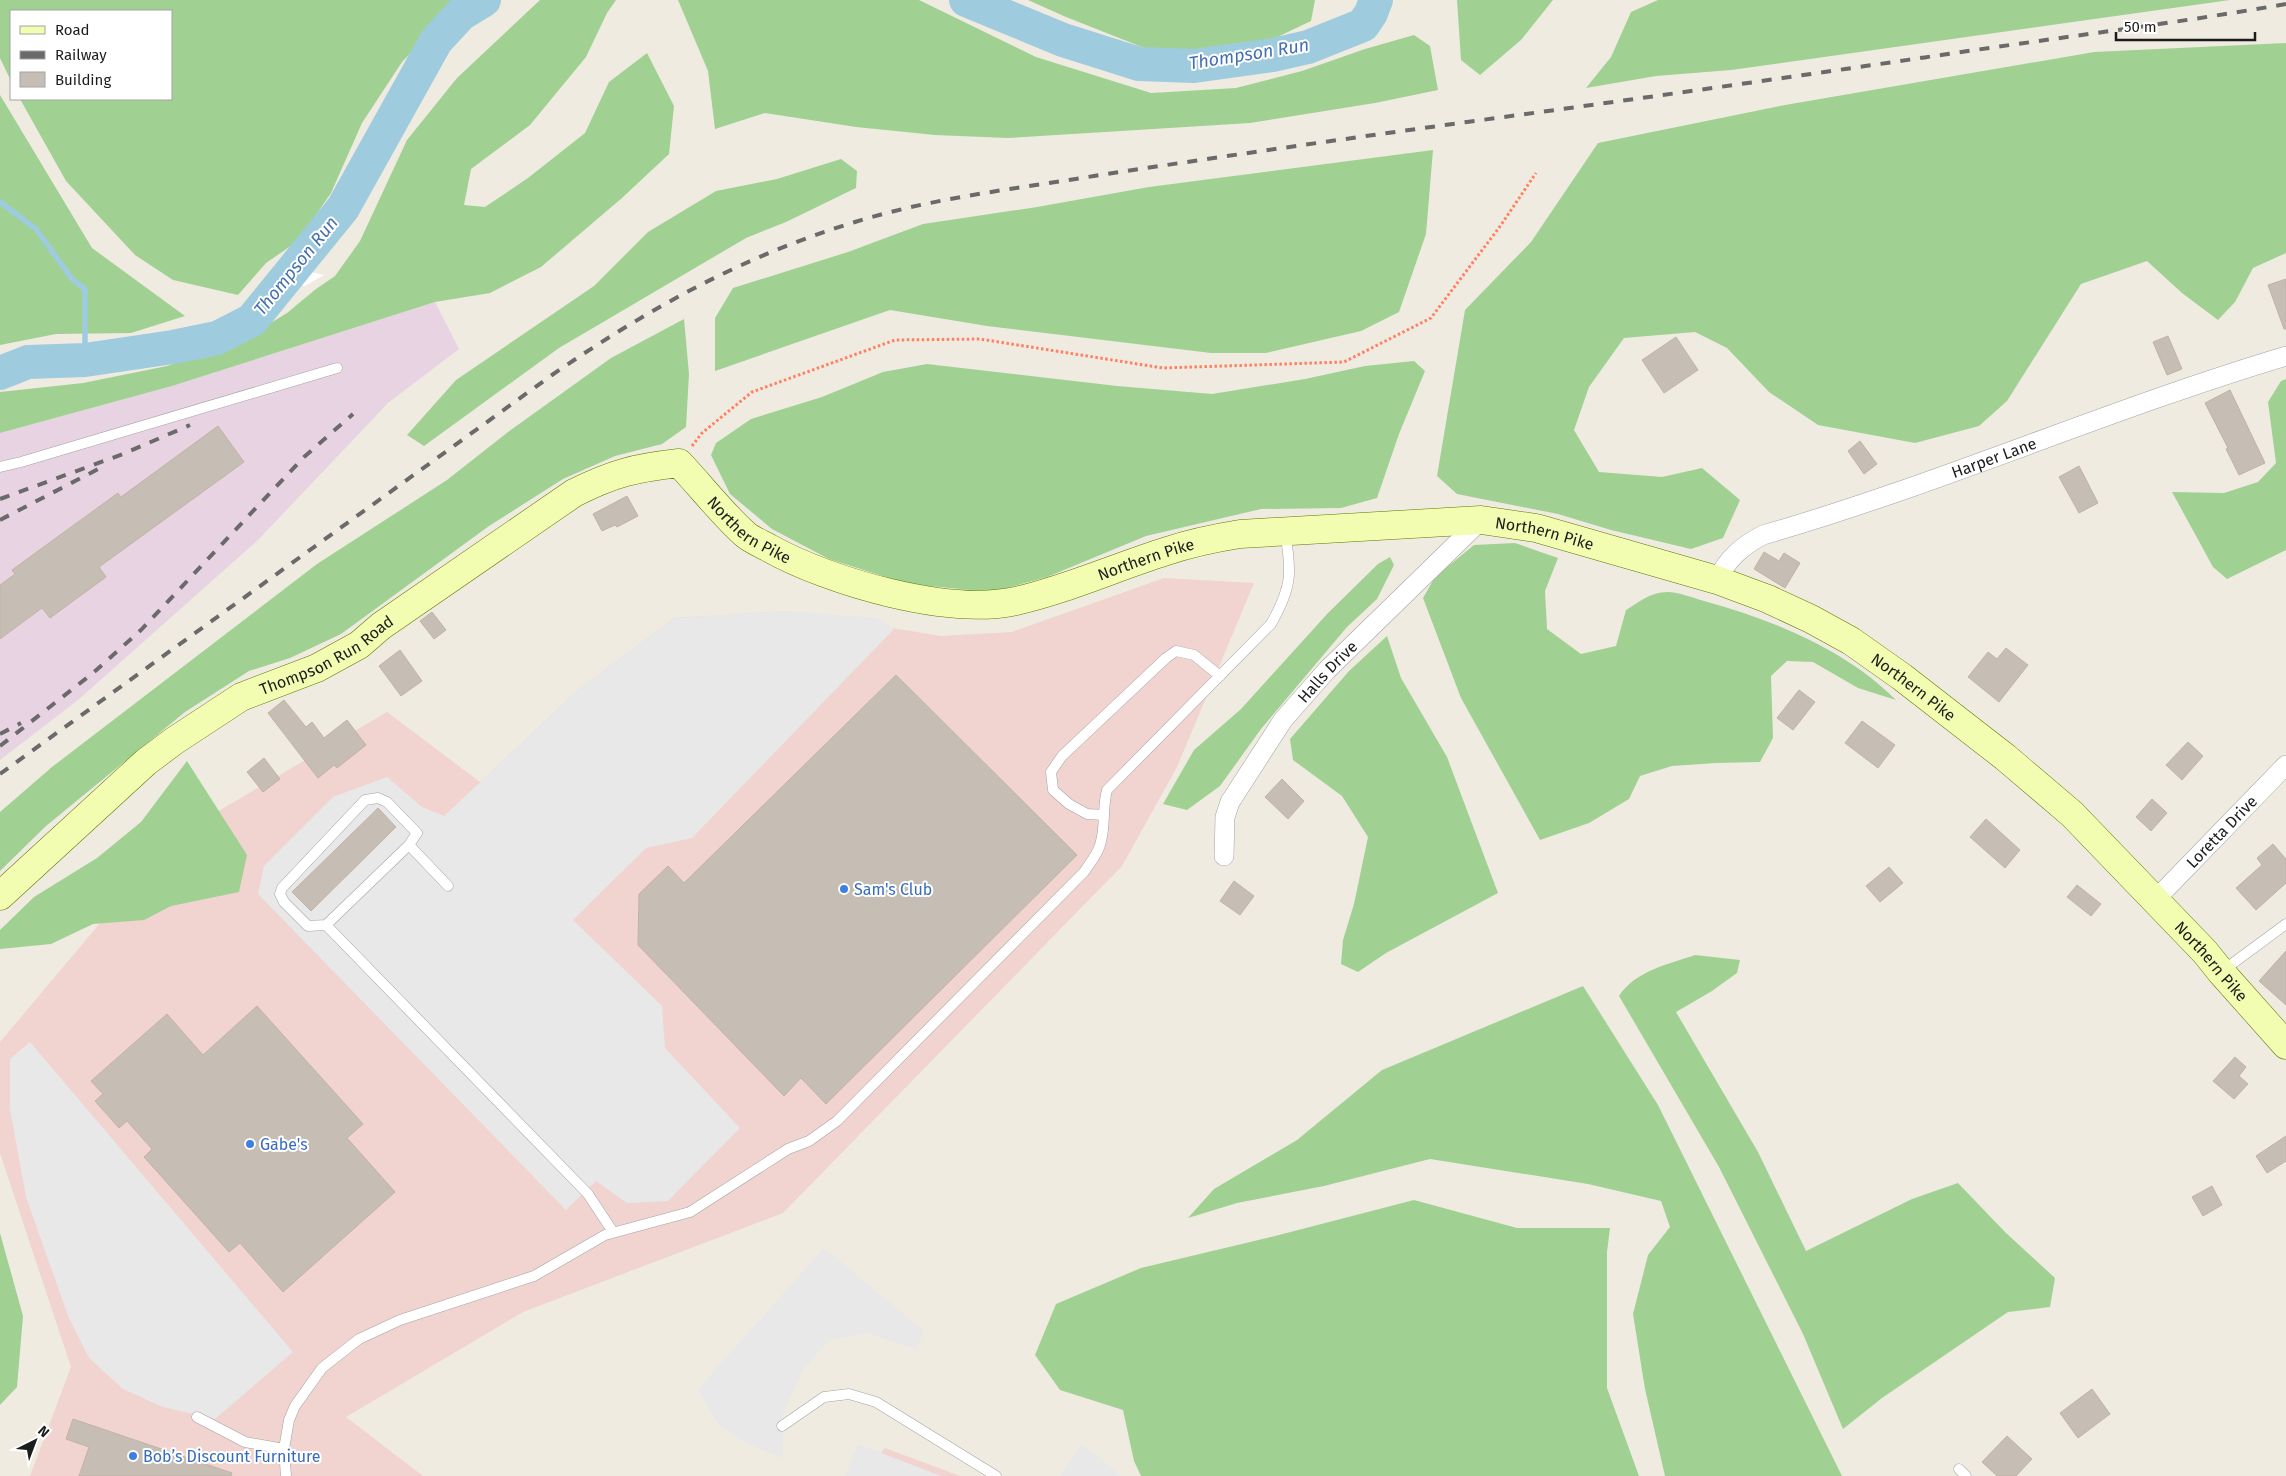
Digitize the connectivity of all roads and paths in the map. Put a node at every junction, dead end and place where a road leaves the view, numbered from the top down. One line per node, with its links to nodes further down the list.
1 (1536, 173): 4 (path)
2 (2286, 356): 9 (street, Harper Lane)
3 (336, 368): 6 (lane)
4 (702, 433)
5 (679, 463): 8 (street, Northern Pike); 16 (street, Thompson Run Road)
6 (0, 467)
7 (1481, 520): 8 (street, Northern Pike); 9 (street, Northern Pike); 14 (street, Halls Drive)
8 (1285, 530): 10 (lane)
9 (1717, 580): 17 (street, Northern Pike)
10 (1220, 676): 12 (lane); 12 (lane)
11 (2286, 765): 17 (street, Loretta Drive)
12 (1104, 814): 22 (lane)
13 (409, 845): 15 (lane); 19 (lane); 19 (lane)
14 (1224, 856)
15 (448, 886)
16 (0, 896)
17 (2156, 899): 20 (street, Northern Pike)
18 (2286, 924): 20 (lane)
19 (326, 925): 22 (lane)
20 (2220, 972): 21 (street, Northern Pike)
21 (2286, 1045)
22 (613, 1232): 25 (lane)
23 (197, 1417): 25 (lane)
24 (782, 1426): 27 (lane)
25 (284, 1449): 26 (lane)
26 (286, 1476)
27 (996, 1476)

